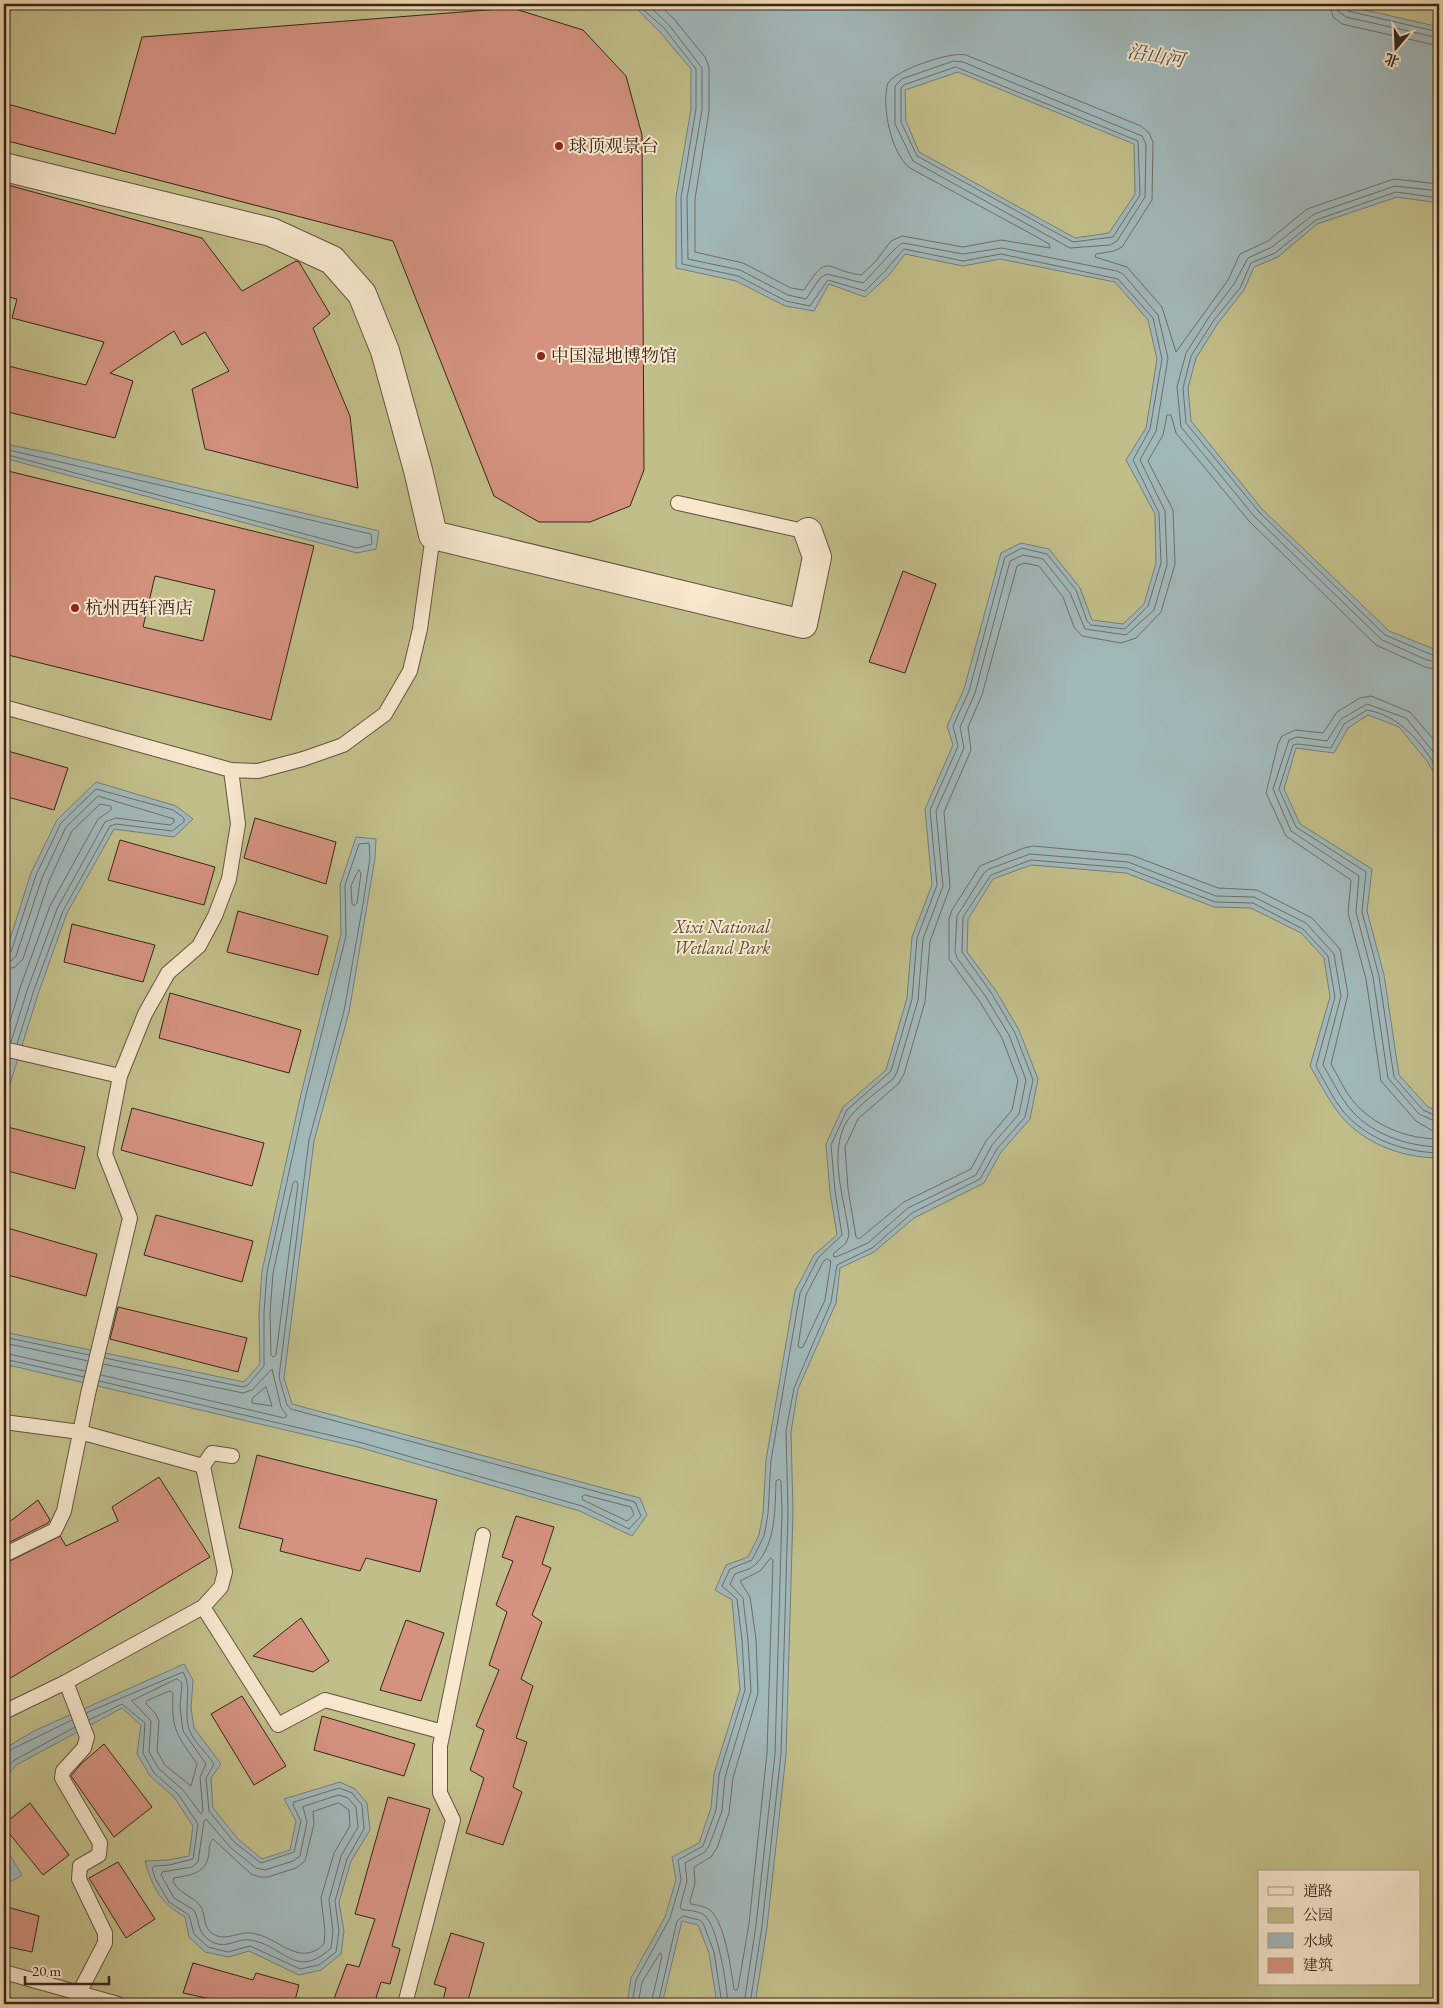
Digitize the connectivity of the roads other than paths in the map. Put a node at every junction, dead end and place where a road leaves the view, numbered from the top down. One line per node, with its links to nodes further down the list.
1 (4, 167): 3 (street)
2 (678, 503): 4 (lane)
3 (433, 536): 4 (street); 6 (lane)
4 (819, 543)
5 (4, 707): 6 (lane)
6 (230, 770): 8 (lane)
7 (4, 1049): 8 (lane)
8 (120, 1076): 10 (lane)
9 (4, 1422): 10 (lane)
10 (80, 1432): 12 (lane); 14 (lane)
11 (232, 1456): 12 (lane)
12 (203, 1466): 15 (lane)
13 (483, 1534): 18 (lane)
14 (4, 1556)
15 (204, 1608): 16 (lane); 18 (lane)
16 (66, 1682): 17 (lane); 20 (lane)
17 (4, 1712)
18 (443, 1732): 22 (lane)
19 (4, 1972): 20 (lane)
20 (79, 1993): 21 (lane)
21 (118, 2004)
22 (405, 2004)

